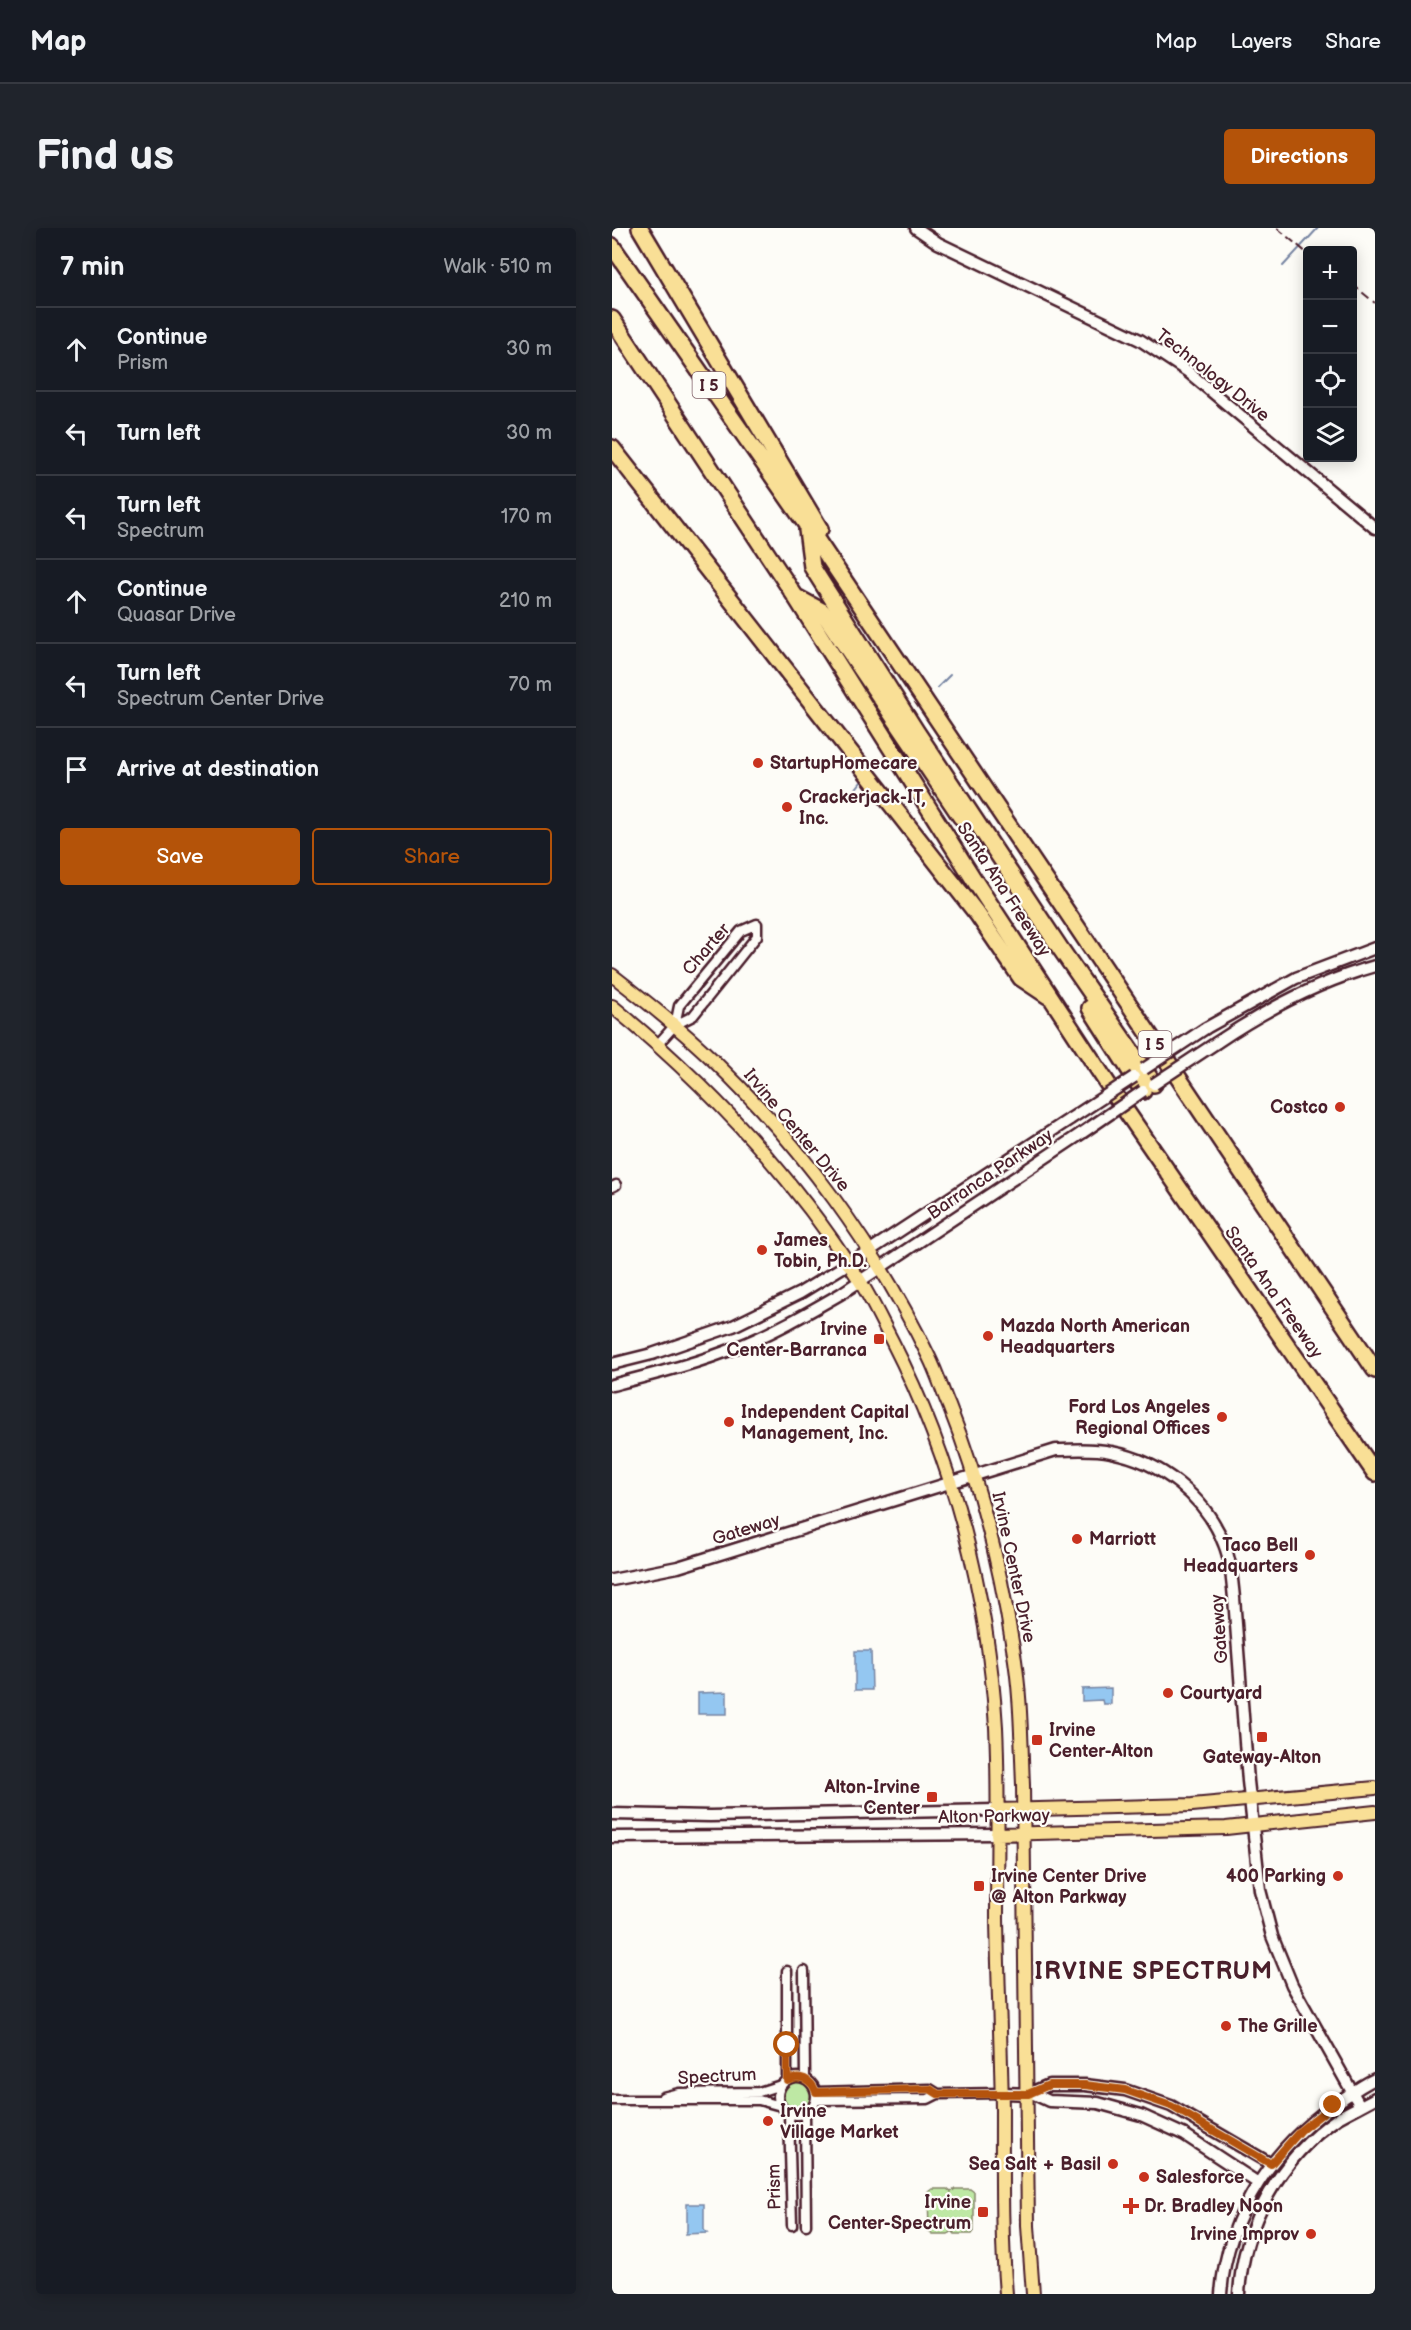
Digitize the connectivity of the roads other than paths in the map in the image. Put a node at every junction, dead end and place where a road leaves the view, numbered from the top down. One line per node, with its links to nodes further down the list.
1 (640, 228): 8 (highway)
2 (915, 228): 7 (street, Technology Drive)
3 (612, 246): 6 (highway, I 5)
4 (612, 319): 9 (highway, Santa Ana Freeway / I 5)
5 (612, 448): 14 (highway)
6 (806, 524): 8 (highway, I 5); 11 (highway)
7 (1375, 528)
8 (829, 558): 25 (highway, I 5)
9 (795, 596): 11 (highway); 14 (highway, Santa Ana Freeway / I 5)
10 (1375, 948): 18 (street, Barranca Parkway, bridge)
11 (1058, 950): 18 (highway)
12 (1375, 966): 19 (street, Barranca Parkway, bridge)
13 (612, 975): 16 (main road, Irvine Center Drive)
14 (1053, 999): 27 (highway, Santa Ana Freeway / I 5)
15 (612, 1006): 17 (main road)
16 (675, 1025): 16 (street, Charter); 17 (street, Charter); 20 (main road, Irvine Center Drive)
17 (658, 1044): 21 (main road)
18 (1139, 1073): 19 (highway, bridge); 20 (street, Barranca Parkway, bridge)
19 (1149, 1088): 22 (street, Barranca Parkway, bridge)
20 (869, 1251): 21 (street, Barranca Parkway); 22 (main road, Irvine Center Drive)
21 (848, 1264): 23 (main road); 24 (street, Barranca Parkway)
22 (880, 1268): 23 (street, Barranca Parkway); 28 (main road, Irvine Center Drive)
23 (860, 1280): 26 (street, Barranca Parkway); 29 (main road)
24 (612, 1364)
25 (1375, 1369)
26 (612, 1385)
27 (1375, 1473)
28 (974, 1476): 29 (street, Gateway); 32 (street, Gateway); 33 (main road, Irvine Center Drive)
29 (952, 1483): 30 (street, Gateway); 34 (main road)
30 (612, 1580)
31 (1375, 1788): 32 (main road, Alton Parkway)
32 (1250, 1800): 33 (main road, Alton Parkway); 37 (street, Gateway)
33 (1023, 1809): 34 (main road, Alton Parkway); 39 (main road, Irvine Center Drive)
34 (996, 1810): 36 (street, Alton Parkway); 38 (main road)
35 (1375, 1812): 37 (main road, Alton Parkway)
36 (612, 1814)
37 (1252, 1826): 39 (main road, Alton Parkway); 48 (street, Gateway)
38 (997, 1834): 39 (main road, Alton Parkway); 40 (street, Alton Parkway); 47 (main road)
39 (1023, 1834): 49 (main road, Irvine Center Drive)
40 (612, 1837)
41 (787, 1971): 45 (street)
42 (804, 1971): 43 (street)
43 (805, 2078): 45 (street); 50 (street)
44 (1375, 2079): 48 (street)
45 (784, 2083): 52 (street, Spectrum); 54 (street)
46 (1125, 2090): 49 (street); 56 (street); 59 (street)
47 (1002, 2093): 49 (street); 50 (street); 63 (main road)
48 (1351, 2093): 55 (street, Gateway); 59 (street)
49 (1028, 2094): 56 (street); 64 (main road, Irvine Center Drive)
50 (816, 2096): 58 (street)
51 (1375, 2098): 55 (street)
52 (654, 2099): 53 (street, Spectrum); 54 (street, Spectrum)
53 (612, 2100)
54 (781, 2106): 57 (street)
55 (1360, 2106): 66 (street)
56 (1121, 2108): 60 (street)
57 (789, 2113): 58 (street); 61 (street, Prism)
58 (805, 2113): 62 (street, Prism)
59 (1271, 2164): 60 (street)
60 (1258, 2183): 65 (street)
61 (792, 2225)
62 (806, 2225)
63 (1006, 2294)
64 (1033, 2294)
65 (1221, 2294)
66 (1239, 2294)

